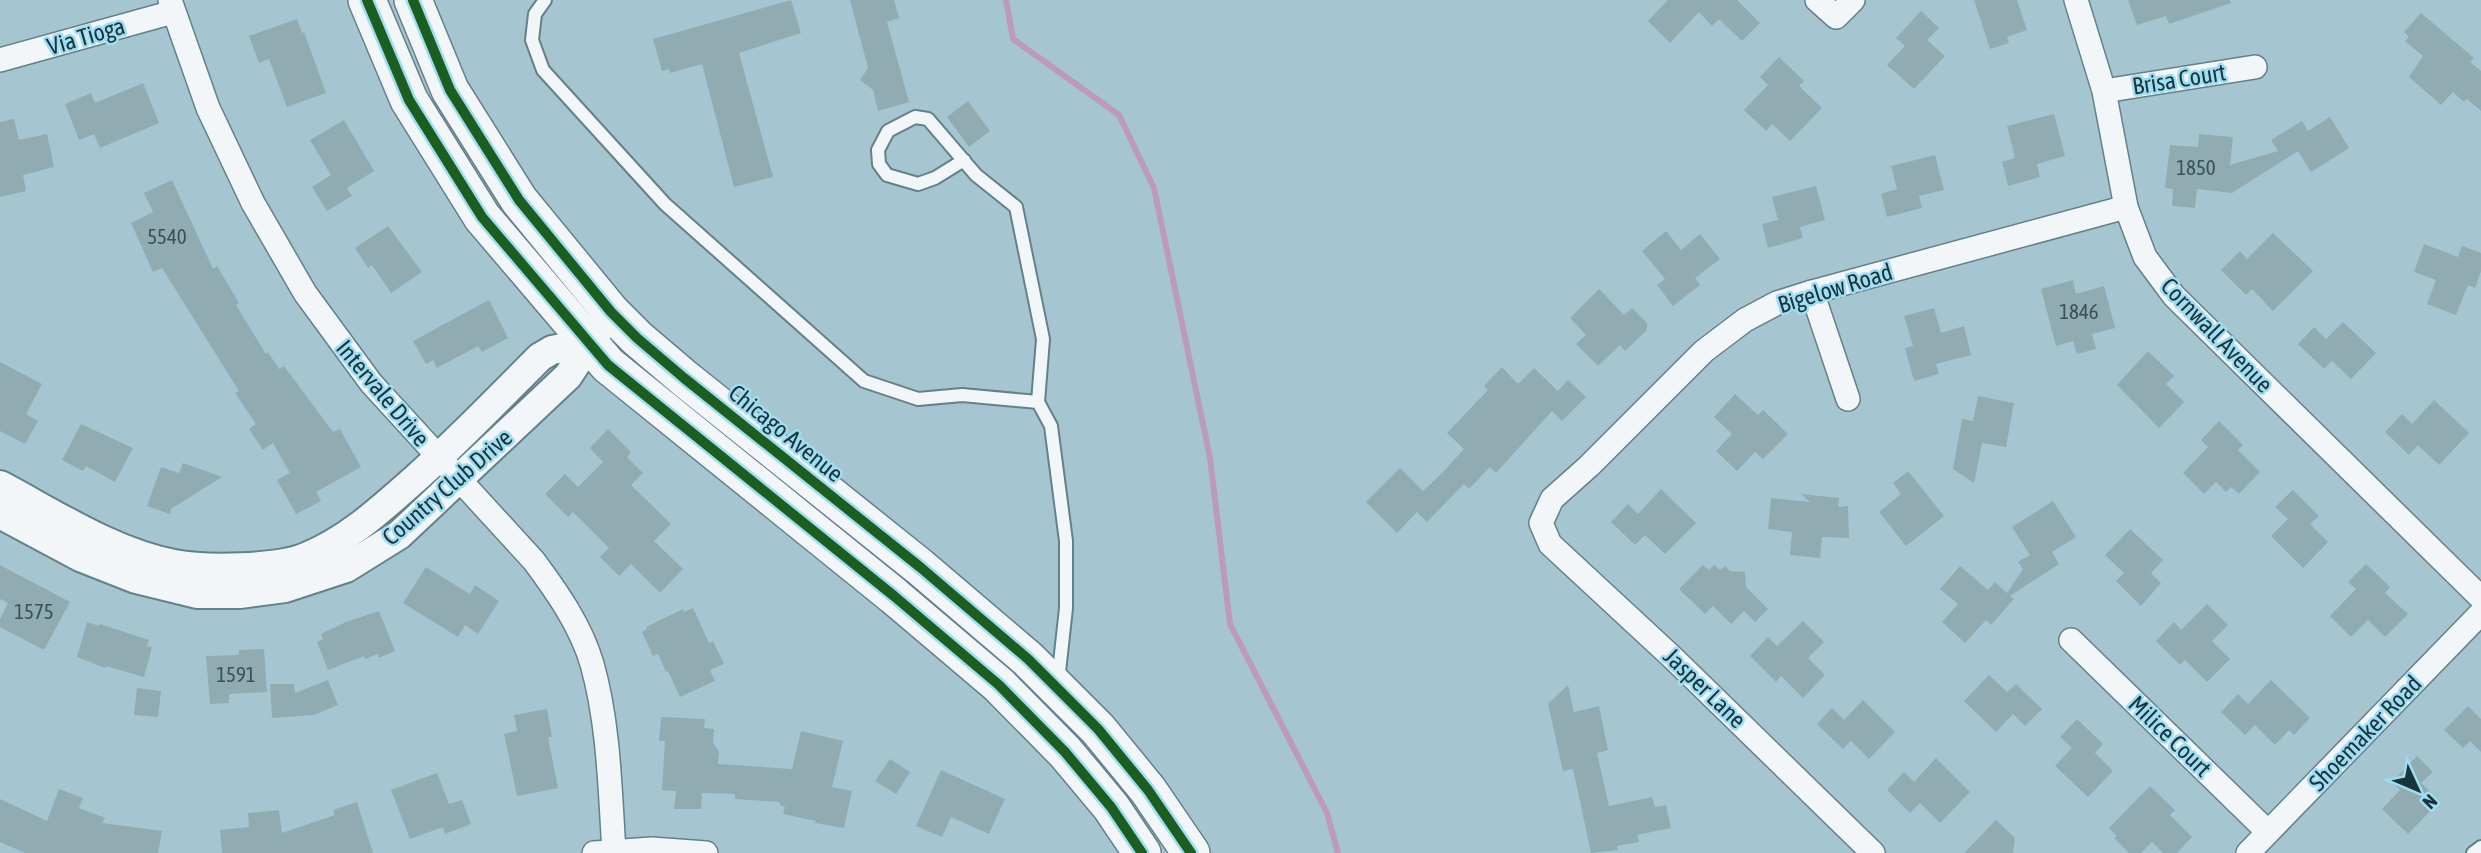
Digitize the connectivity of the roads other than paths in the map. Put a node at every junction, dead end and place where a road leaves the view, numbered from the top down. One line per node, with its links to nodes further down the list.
1 (367, 0): 15 (main road)
2 (413, 0): 14 (main road, Chicago Avenue)
3 (545, 0): 17 (lane)
4 (1818, 0): 5 (street)
5 (1853, 0)
6 (2076, 0): 10 (street, Cornwall Avenue)
7 (171, 6): 8 (street, Via Tioga); 18 (street, Intervale Drive)
8 (0, 60)
9 (2255, 67): 10 (street, Brisa Court)
10 (2104, 91): 12 (street, Cornwall Avenue)
11 (964, 160): 11 (lane); 17 (lane)
12 (2126, 207): 13 (street, Bigelow Road); 23 (street, Cornwall Avenue)
13 (1812, 292): 16 (street); 22 (street, Bigelow Road)
14 (611, 312): 15 (street, Country Club Drive); 26 (main road, Chicago Avenue)
15 (588, 343): 18 (street, Country Club Drive); 19 (street, Country Club Drive); 31 (main road)
16 (1848, 399)
17 (1038, 402): 26 (lane)
18 (438, 459): 19 (street, Intervale Drive); 20 (street, Country Club Drive)
19 (459, 481): 21 (street, Country Club Drive); 29 (street, Intervale Drive)
20 (0, 485)
21 (0, 514)
22 (1541, 523): 33 (street, Jasper Lane)
23 (2481, 598)
24 (2481, 613): 27 (street, Shoemaker Road)
25 (2071, 640): 27 (street, Milice Court)
26 (1057, 688): 32 (main road, Chicago Avenue)
27 (2268, 832): 34 (street, Shoemaker Road)
28 (2481, 847): 35 (lane)
29 (604, 852): 30 (street)
30 (706, 853)
31 (1142, 853)
32 (1191, 853)
33 (1873, 853)
34 (2248, 853)
35 (2473, 853)

